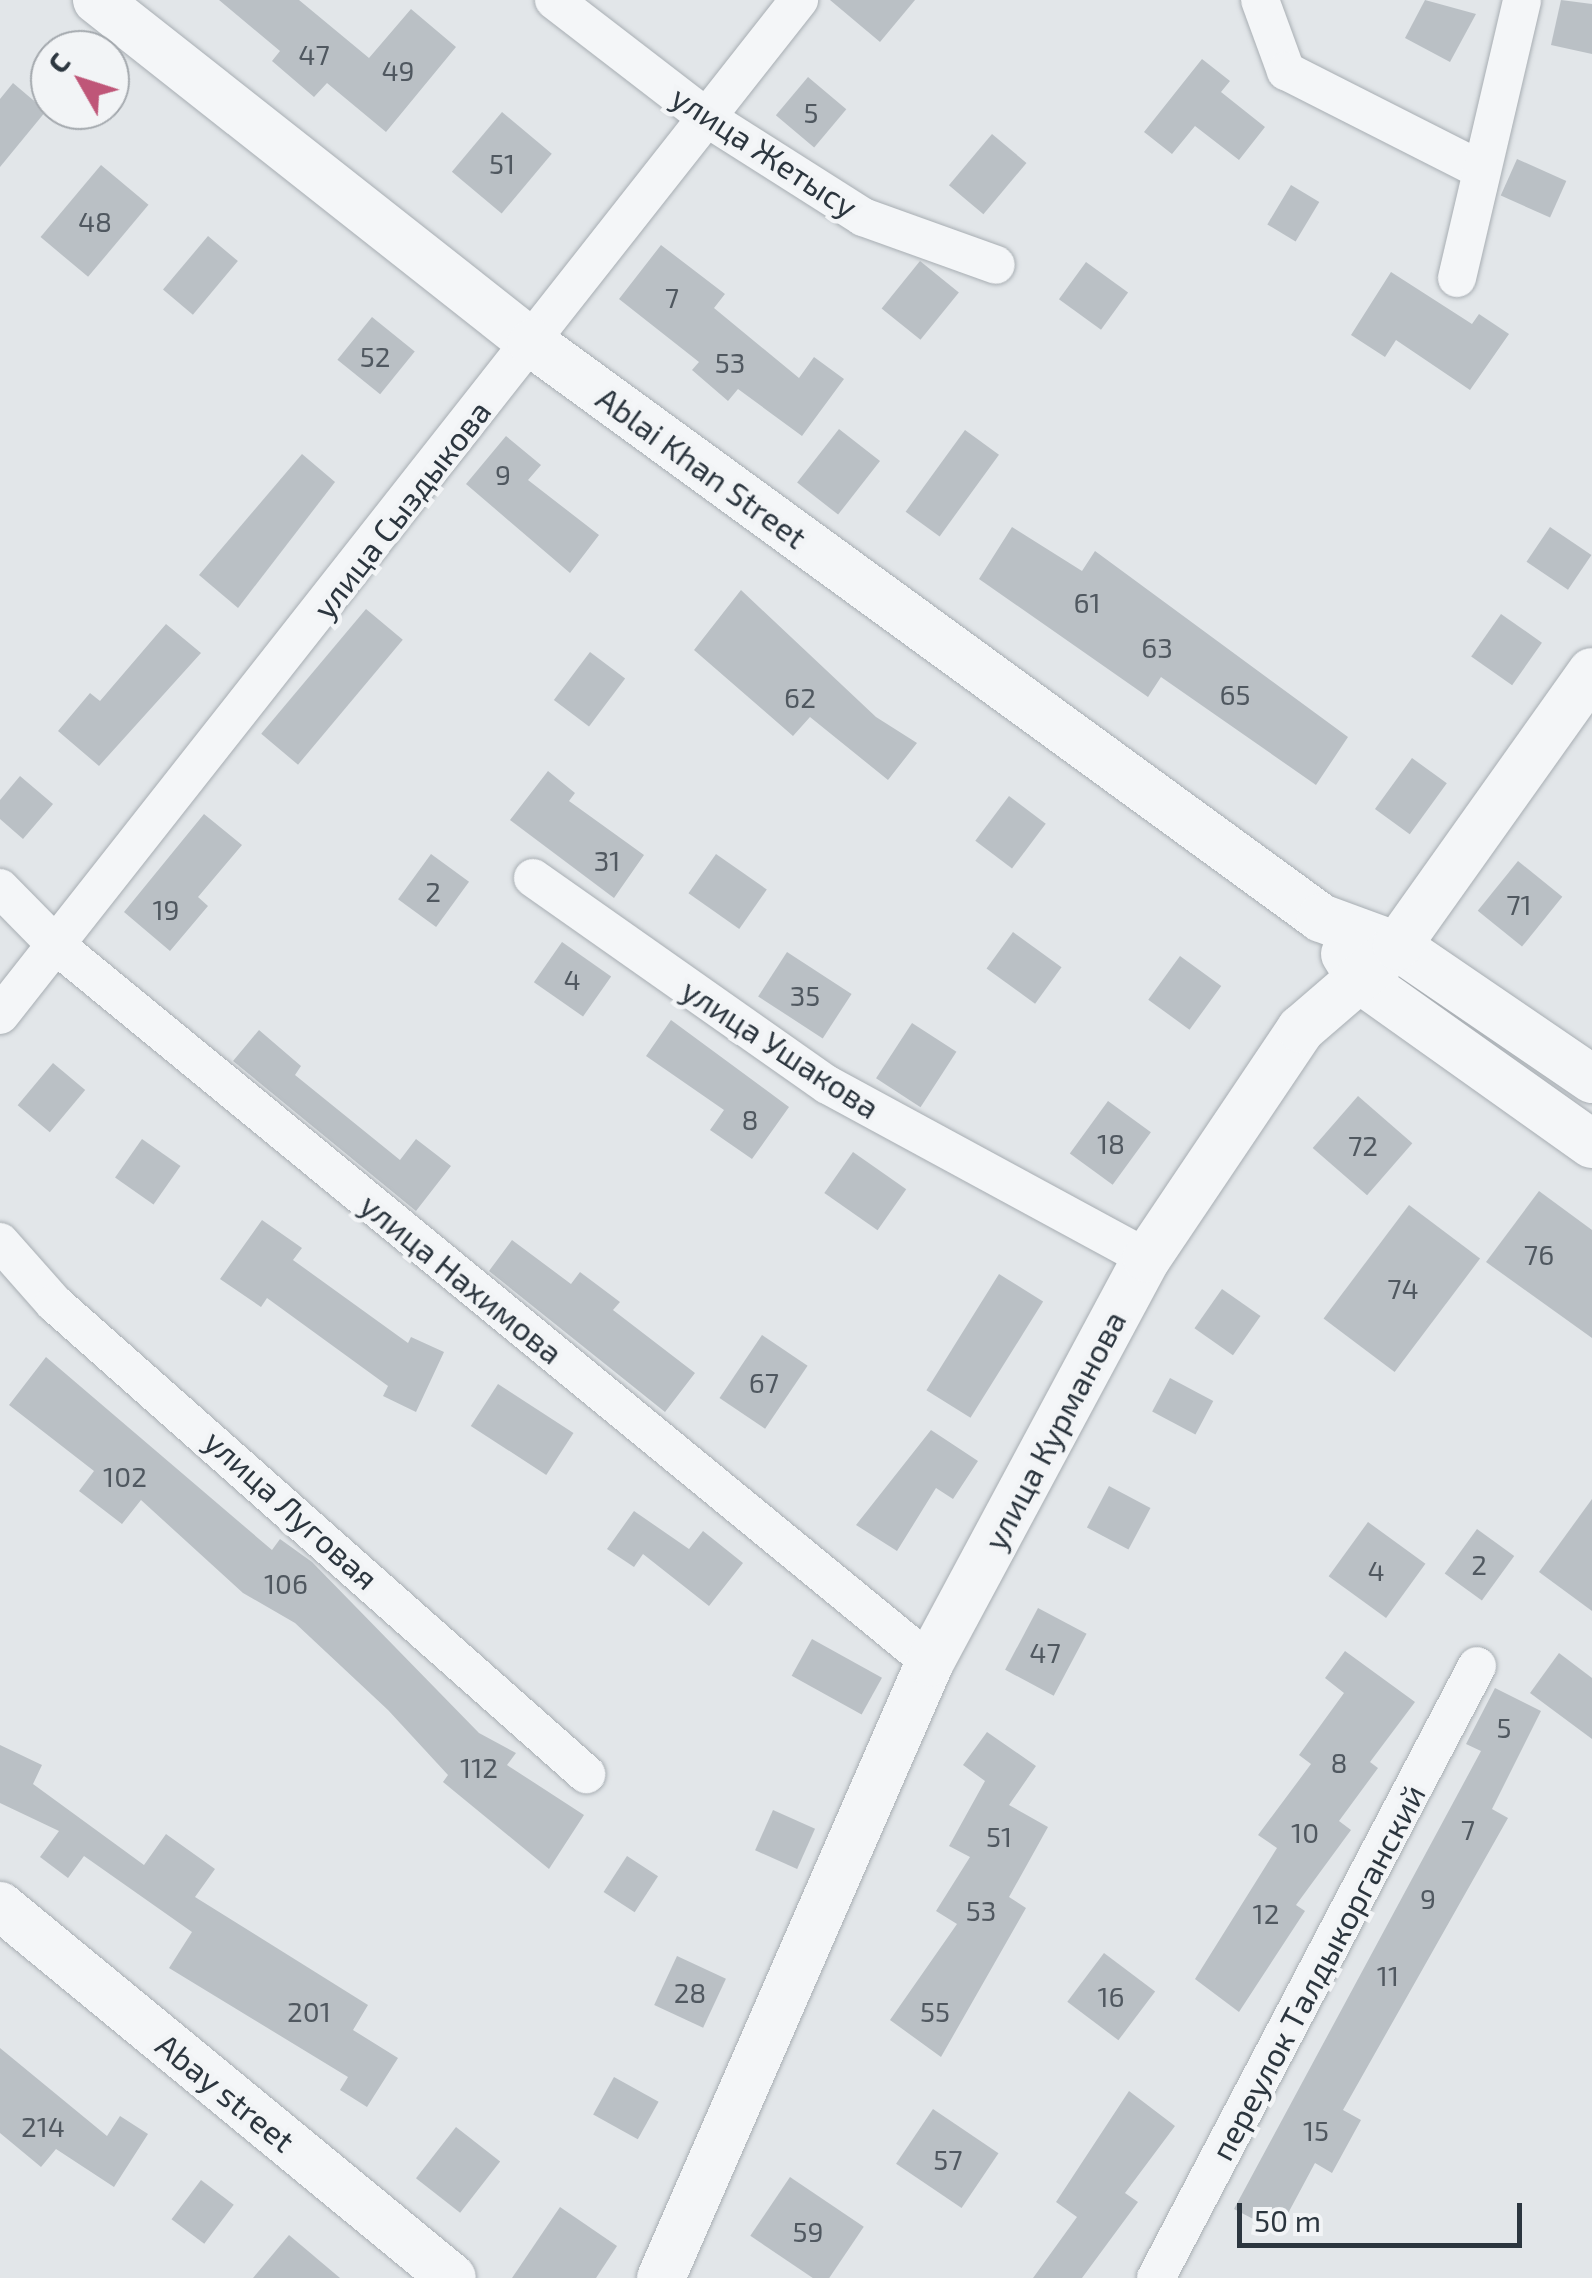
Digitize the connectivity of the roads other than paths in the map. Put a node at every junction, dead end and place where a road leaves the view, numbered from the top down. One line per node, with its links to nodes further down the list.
1 (96, 0): 10 (street, Ablai Khan Street)
2 (554, 0): 6 (street, улица Жетысу)
3 (799, 0): 6 (street, улица Сыздыкова)
4 (1260, 0): 7 (street)
5 (1522, 0): 7 (street)
6 (707, 118): 8 (street, улица Жетысу); 10 (street, улица Сыздыкова)
7 (1481, 170): 9 (street)
8 (996, 265)
9 (1457, 278)
10 (532, 343): 14 (street, Ablai Khan Street); 15 (street, улица Сыздыкова)
11 (1592, 672): 16 (street, улица Курманова)
12 (532, 878): 22 (street, улица Ушакова)
13 (0, 888): 15 (street, улица Нахимова)
14 (1321, 918): 16 (street, Ablai Khan Street); 17 (street, Ablai Khan Street)
15 (57, 946): 18 (street, улица Сыздыкова); 23 (street, улица Нахимова)
16 (1397, 946): 17 (street, улица Курманова); 19 (street, Ablai Khan Street)
17 (1361, 980): 20 (street, Ablai Khan Street); 22 (street, улица Курманова)
18 (0, 1015)
19 (1592, 1079)
20 (1592, 1144)
21 (0, 1242): 25 (street, улица Луговая)
22 (1147, 1258): 23 (street, улица Курманова)
23 (930, 1662): 28 (street, улица Курманова)
24 (1478, 1666): 29 (street, переулок Талдыкорганский)
25 (586, 1774)
26 (0, 1906): 27 (street, Abay street)
27 (452, 2278)
28 (661, 2278)
29 (1156, 2278)

